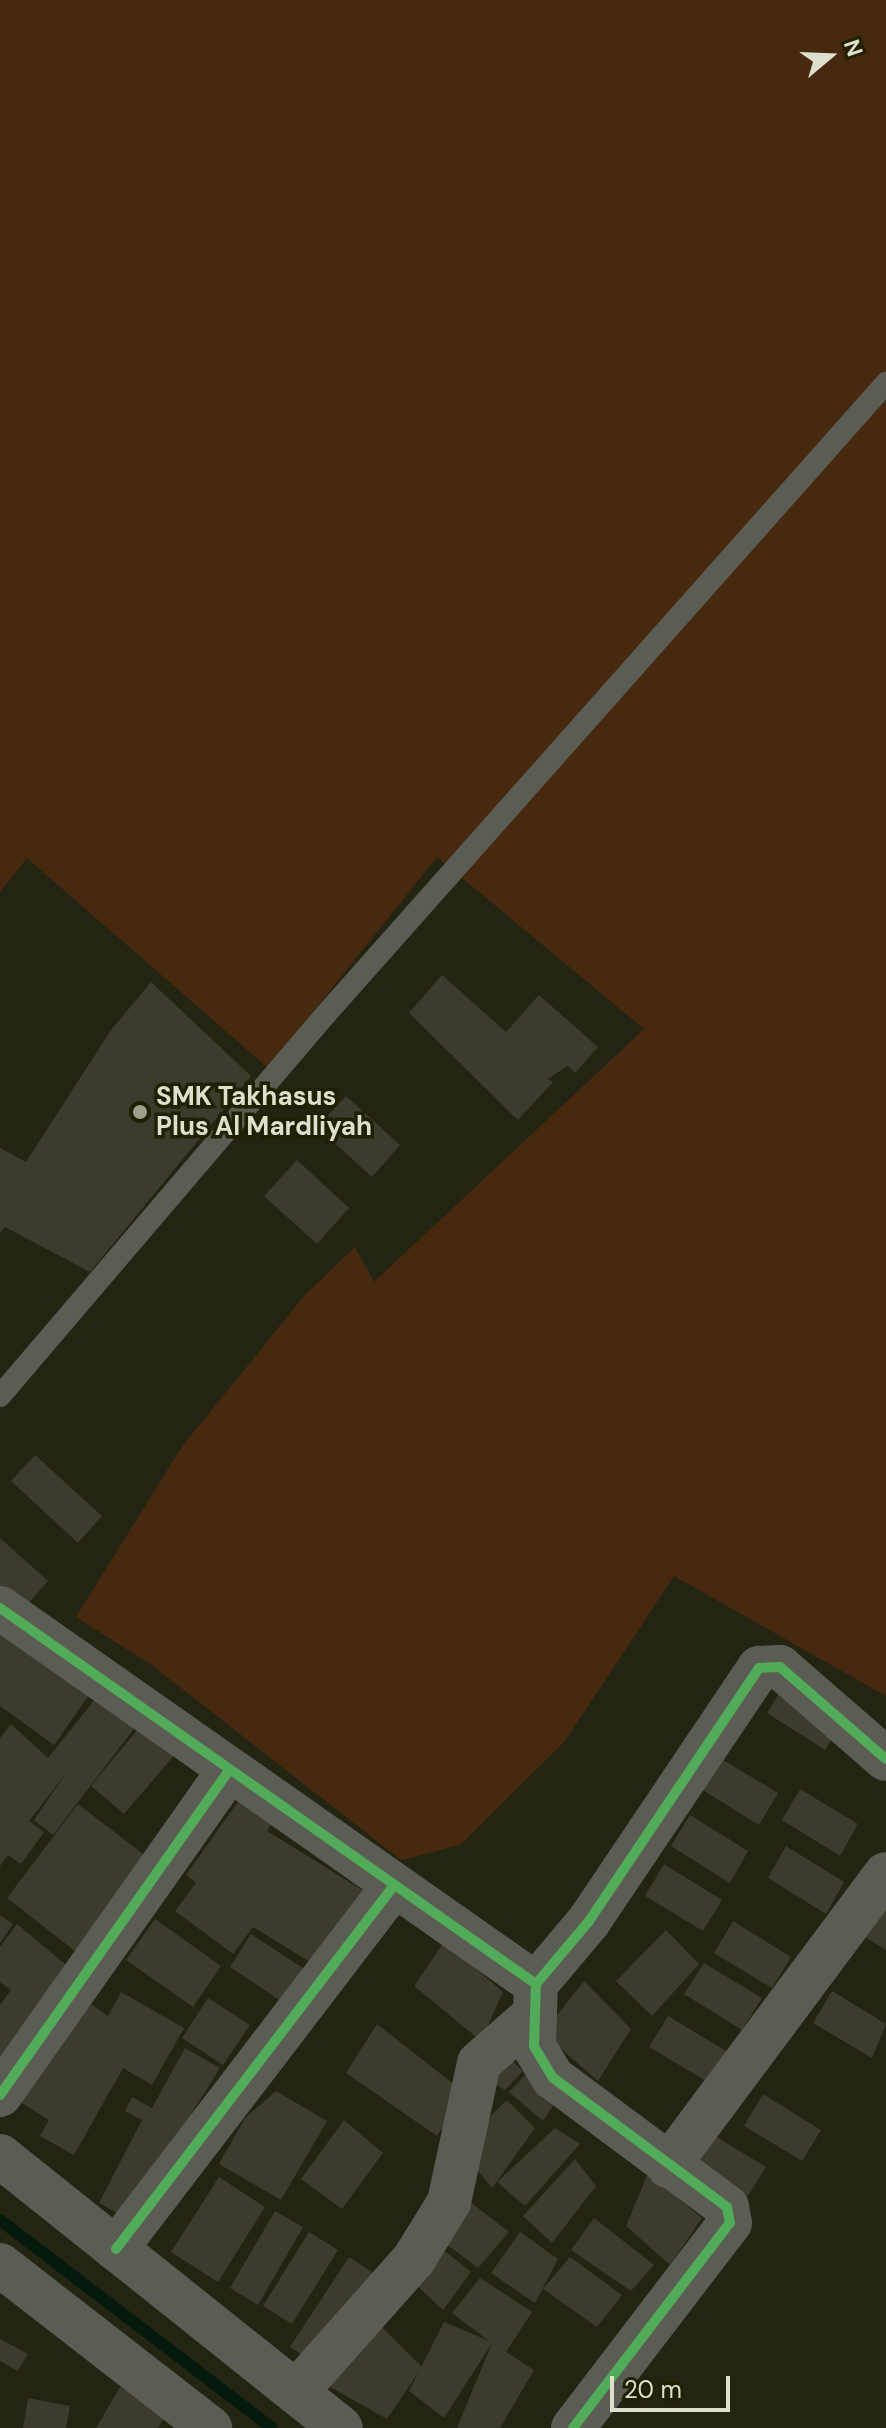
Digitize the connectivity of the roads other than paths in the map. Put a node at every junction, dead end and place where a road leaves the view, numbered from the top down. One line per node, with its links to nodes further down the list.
1 (886, 383): 2 (lane)
2 (0, 1396)
3 (0, 1608): 5 (street)
4 (886, 1759): 8 (street)
5 (229, 1770): 7 (street); 9 (street)
6 (886, 1874): 11 (street)
7 (394, 1885): 8 (street); 12 (street)
8 (535, 1999): 11 (street); 14 (street)
9 (0, 2095)
10 (0, 2156): 12 (street)
11 (668, 2166): 17 (street)
12 (116, 2249): 14 (street)
13 (0, 2265): 15 (street)
14 (296, 2392): 16 (street)
15 (210, 2428)
16 (341, 2428)
17 (573, 2428)

